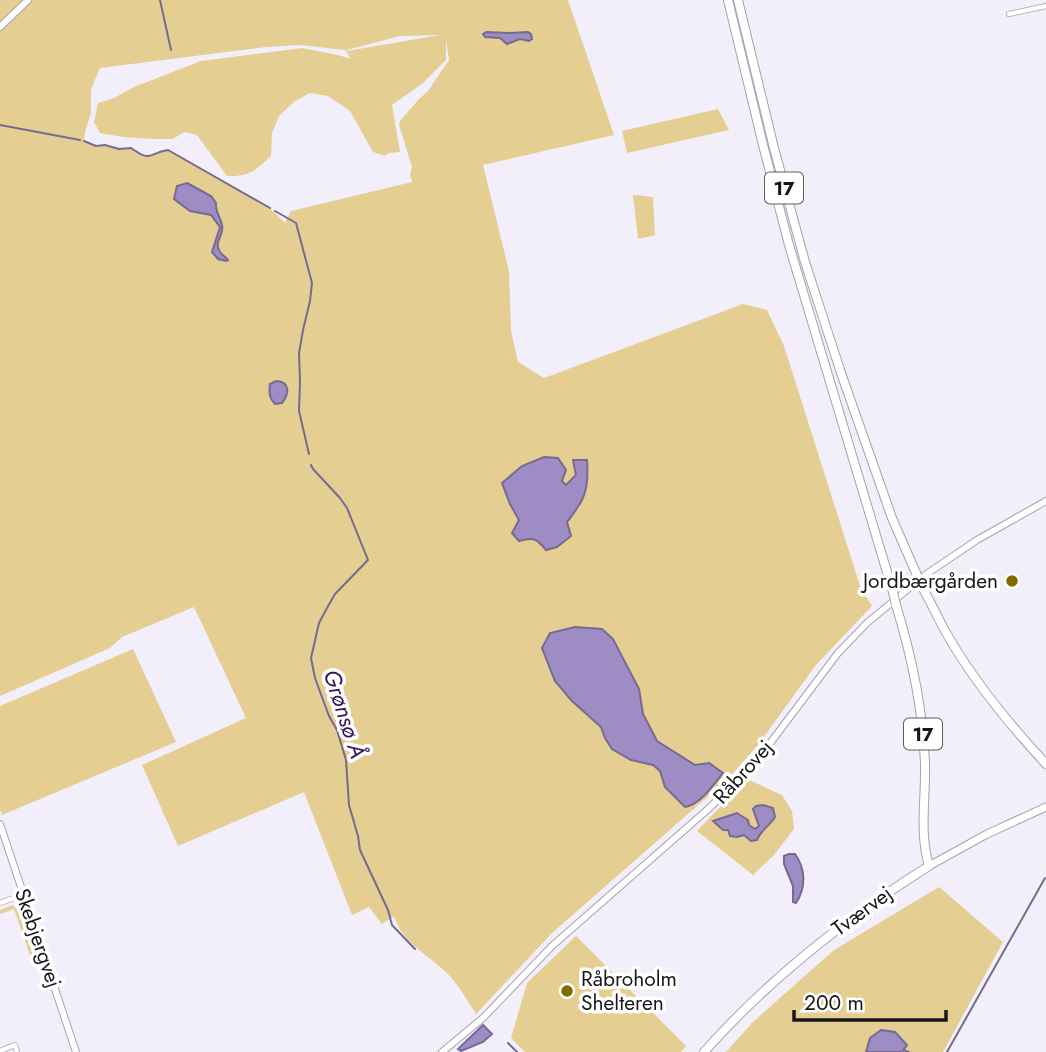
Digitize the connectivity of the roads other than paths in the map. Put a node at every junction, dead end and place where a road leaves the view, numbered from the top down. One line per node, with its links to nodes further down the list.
1 (28, 0): 6 (street)
2 (728, 0): 11 (highway, 17, bridge)
3 (738, 0): 8 (highway, 17, bridge)
4 (1046, 6): 5 (street)
5 (1009, 14)
6 (0, 27)
7 (1046, 501): 17 (street, Råbrovej)
8 (1046, 764)
9 (1046, 807): 11 (main road, Tværvej)
10 (0, 824): 12 (street, Skebjergvej)
11 (929, 866): 18 (highway, Tværvej)
12 (23, 895): 13 (street); 16 (street, Skebjergvej)
13 (0, 903)
14 (0, 1051): 15 (street)
15 (18, 1052)
16 (76, 1052)
17 (442, 1052)
18 (704, 1052)

